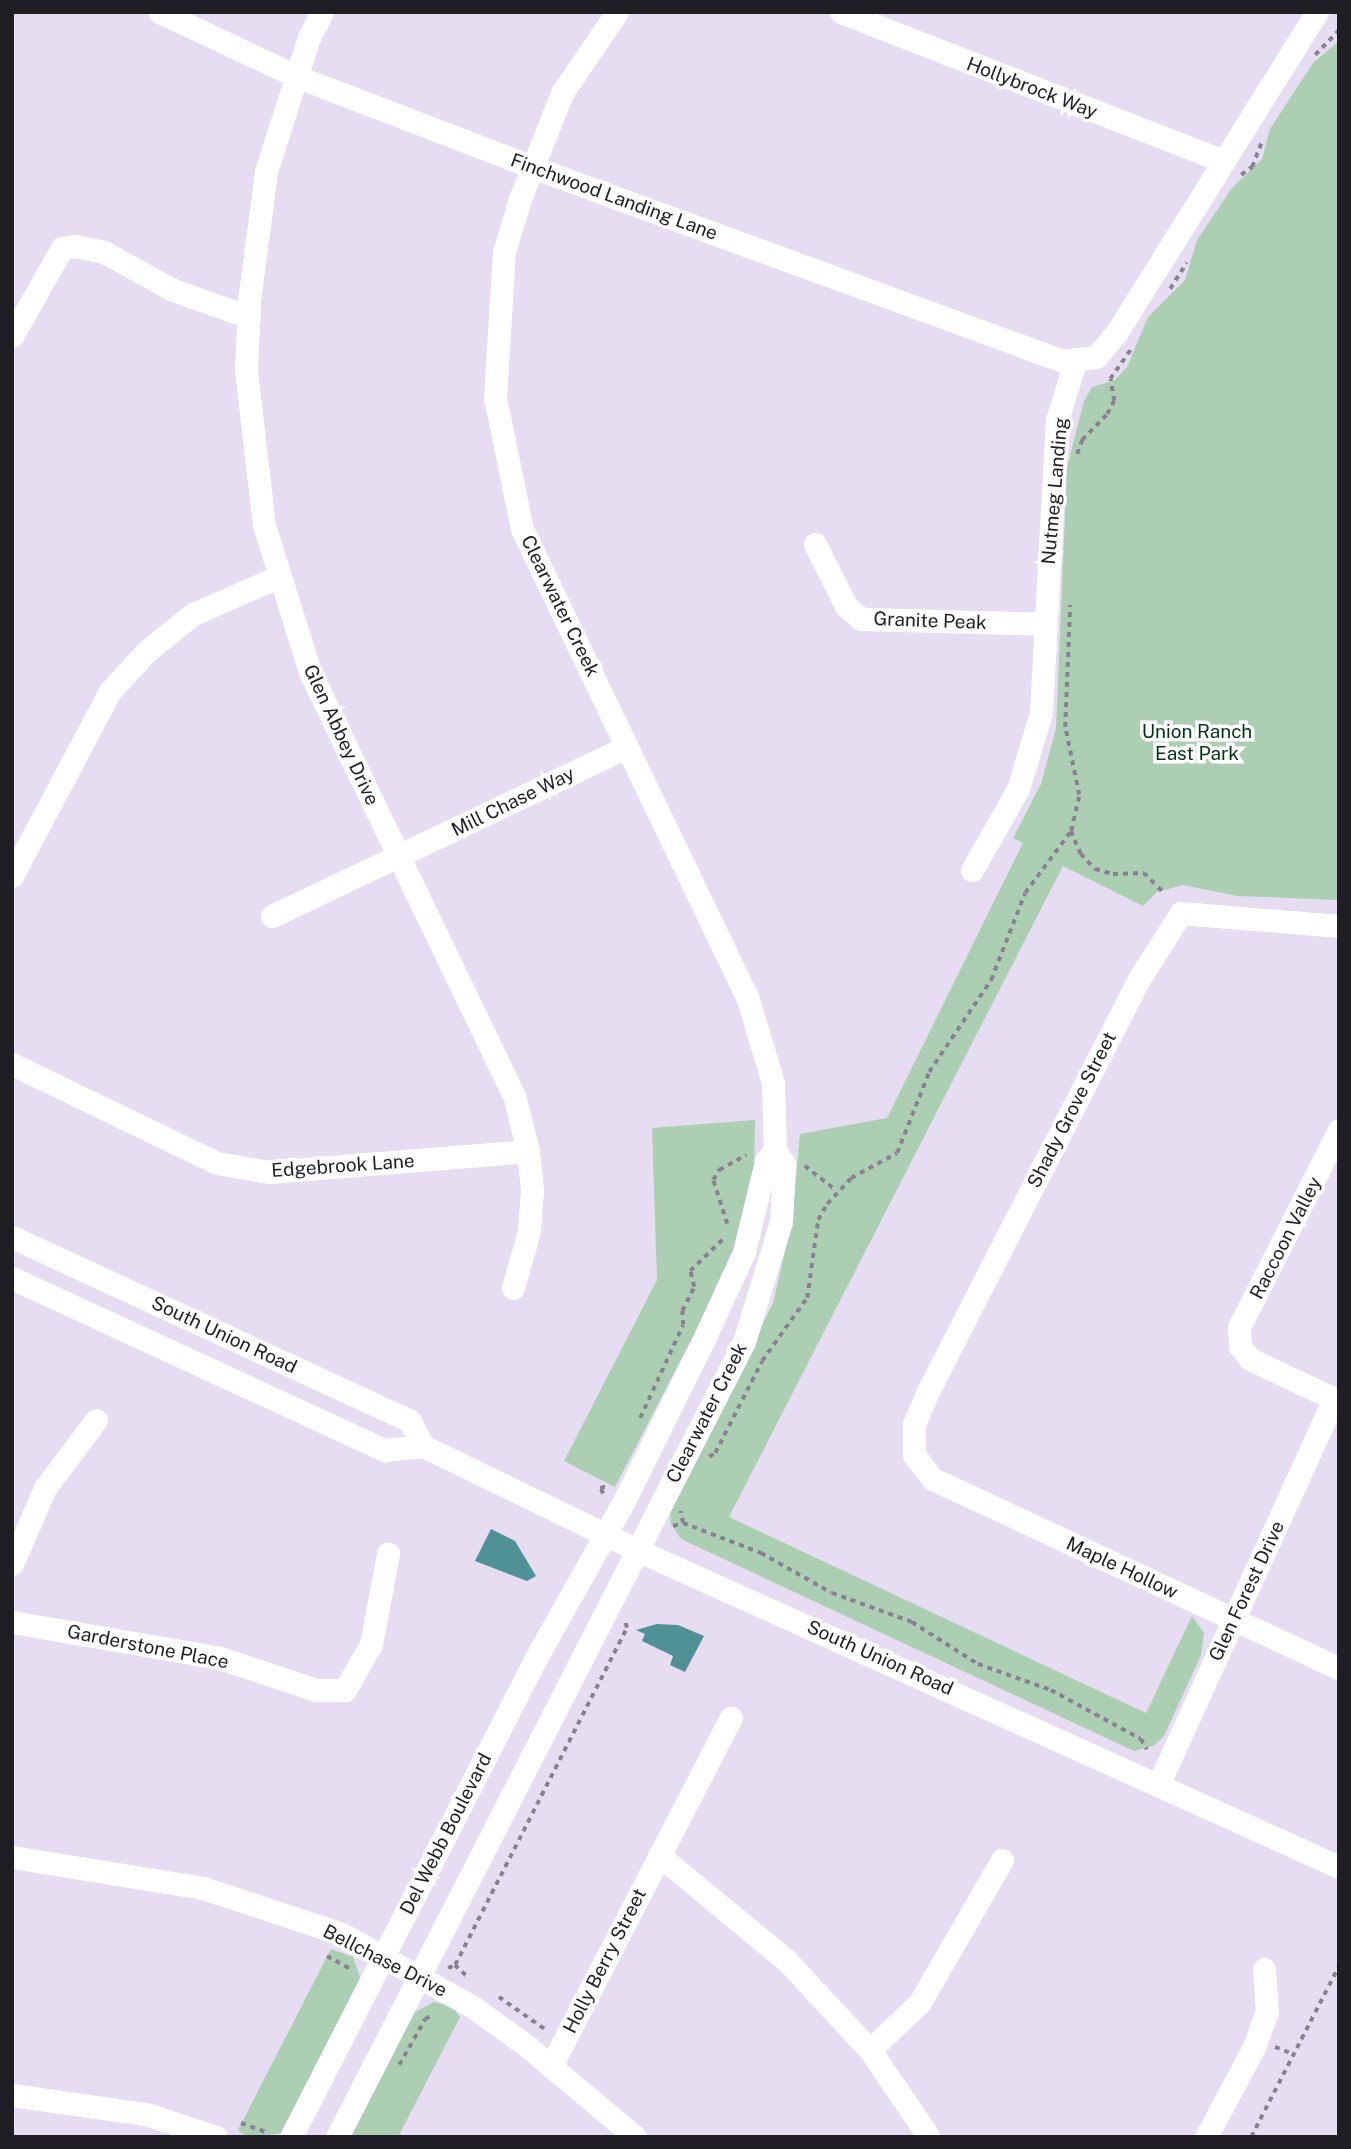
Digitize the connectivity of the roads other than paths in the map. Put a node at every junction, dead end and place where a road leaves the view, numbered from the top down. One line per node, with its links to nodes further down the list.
1 (160, 12): 6 (street, Finchwood Landing Lane)
2 (322, 12): 6 (street, Glen Abbey Drive)
3 (617, 12): 7 (street, Clearwater Creek)
4 (841, 12): 8 (street, Hollybrock Way)
5 (1317, 12): 8 (street)
6 (298, 77): 7 (street, Finchwood Landing Lane); 9 (street, Glen Abbey Drive)
7 (532, 167): 11 (street, Finchwood Landing Lane); 15 (street, Clearwater Creek)
8 (1228, 172): 11 (street)
9 (249, 317): 10 (street); 13 (street, Glen Abbey Drive)
10 (12, 335)
11 (1076, 359): 14 (street, Nutmeg Landing)
12 (815, 544): 14 (street, Granite Peak)
13 (280, 576): 16 (street, Glen Abbey Drive); 18 (street)
14 (1046, 624): 17 (street, Nutmeg Landing)
15 (627, 747): 16 (street, Mill Chase Way); 24 (street, Clearwater Creek)
16 (400, 858): 19 (street, Mill Chase Way); 23 (street, Glen Abbey Drive)
17 (972, 870)
18 (12, 876)
19 (272, 916)
20 (1339, 926): 31 (street, Shady Grove Street)
21 (12, 1064): 23 (street, Edgebrook Lane)
22 (1339, 1130): 28 (street, Raccoon Valley)
23 (528, 1151): 27 (street, Glen Abbey Drive)
24 (764, 1151): 32 (street, Clearwater Creek); 33 (street, Clearwater Creek)
25 (12, 1237): 30 (street, South Union Road)
26 (12, 1278): 30 (street, South Union Road)
27 (513, 1288)
28 (1337, 1400): 36 (street, Glen Forest Drive)
29 (96, 1420): 35 (street)
30 (423, 1446): 32 (street, South Union Road)
31 (914, 1455): 36 (street, Maple Hollow)
32 (606, 1534): 33 (street, South Union Road); 45 (street, Del Webb Boulevard)
33 (637, 1550): 40 (street, South Union Road); 47 (street)
34 (388, 1554): 37 (street, Garderstone Place)
35 (12, 1564)
36 (1233, 1620): 38 (street, Maple Hollow); 40 (street, Glen Forest Drive)
37 (12, 1622)
38 (1339, 1668)
39 (731, 1718): 41 (street, Holly Berry Street)
40 (1159, 1783): 44 (street, South Union Road)
41 (659, 1855): 48 (street); 49 (street, Holly Berry Street)
42 (12, 1857): 45 (street, Bellchase Drive)
43 (1002, 1860): 48 (street)
44 (1339, 1867)
45 (383, 1957): 47 (street, Bellchase Drive); 51 (street, Del Webb Boulevard)
46 (1265, 1969): 56 (street)
47 (420, 1978): 49 (street, Bellchase Drive); 53 (street)
48 (870, 2050): 55 (street)
49 (551, 2066): 54 (street, Bellchase Drive)
50 (12, 2095): 52 (street)
51 (280, 2135)
52 (215, 2137)
53 (337, 2137)
54 (635, 2137)
55 (929, 2137)
56 (1206, 2137)

